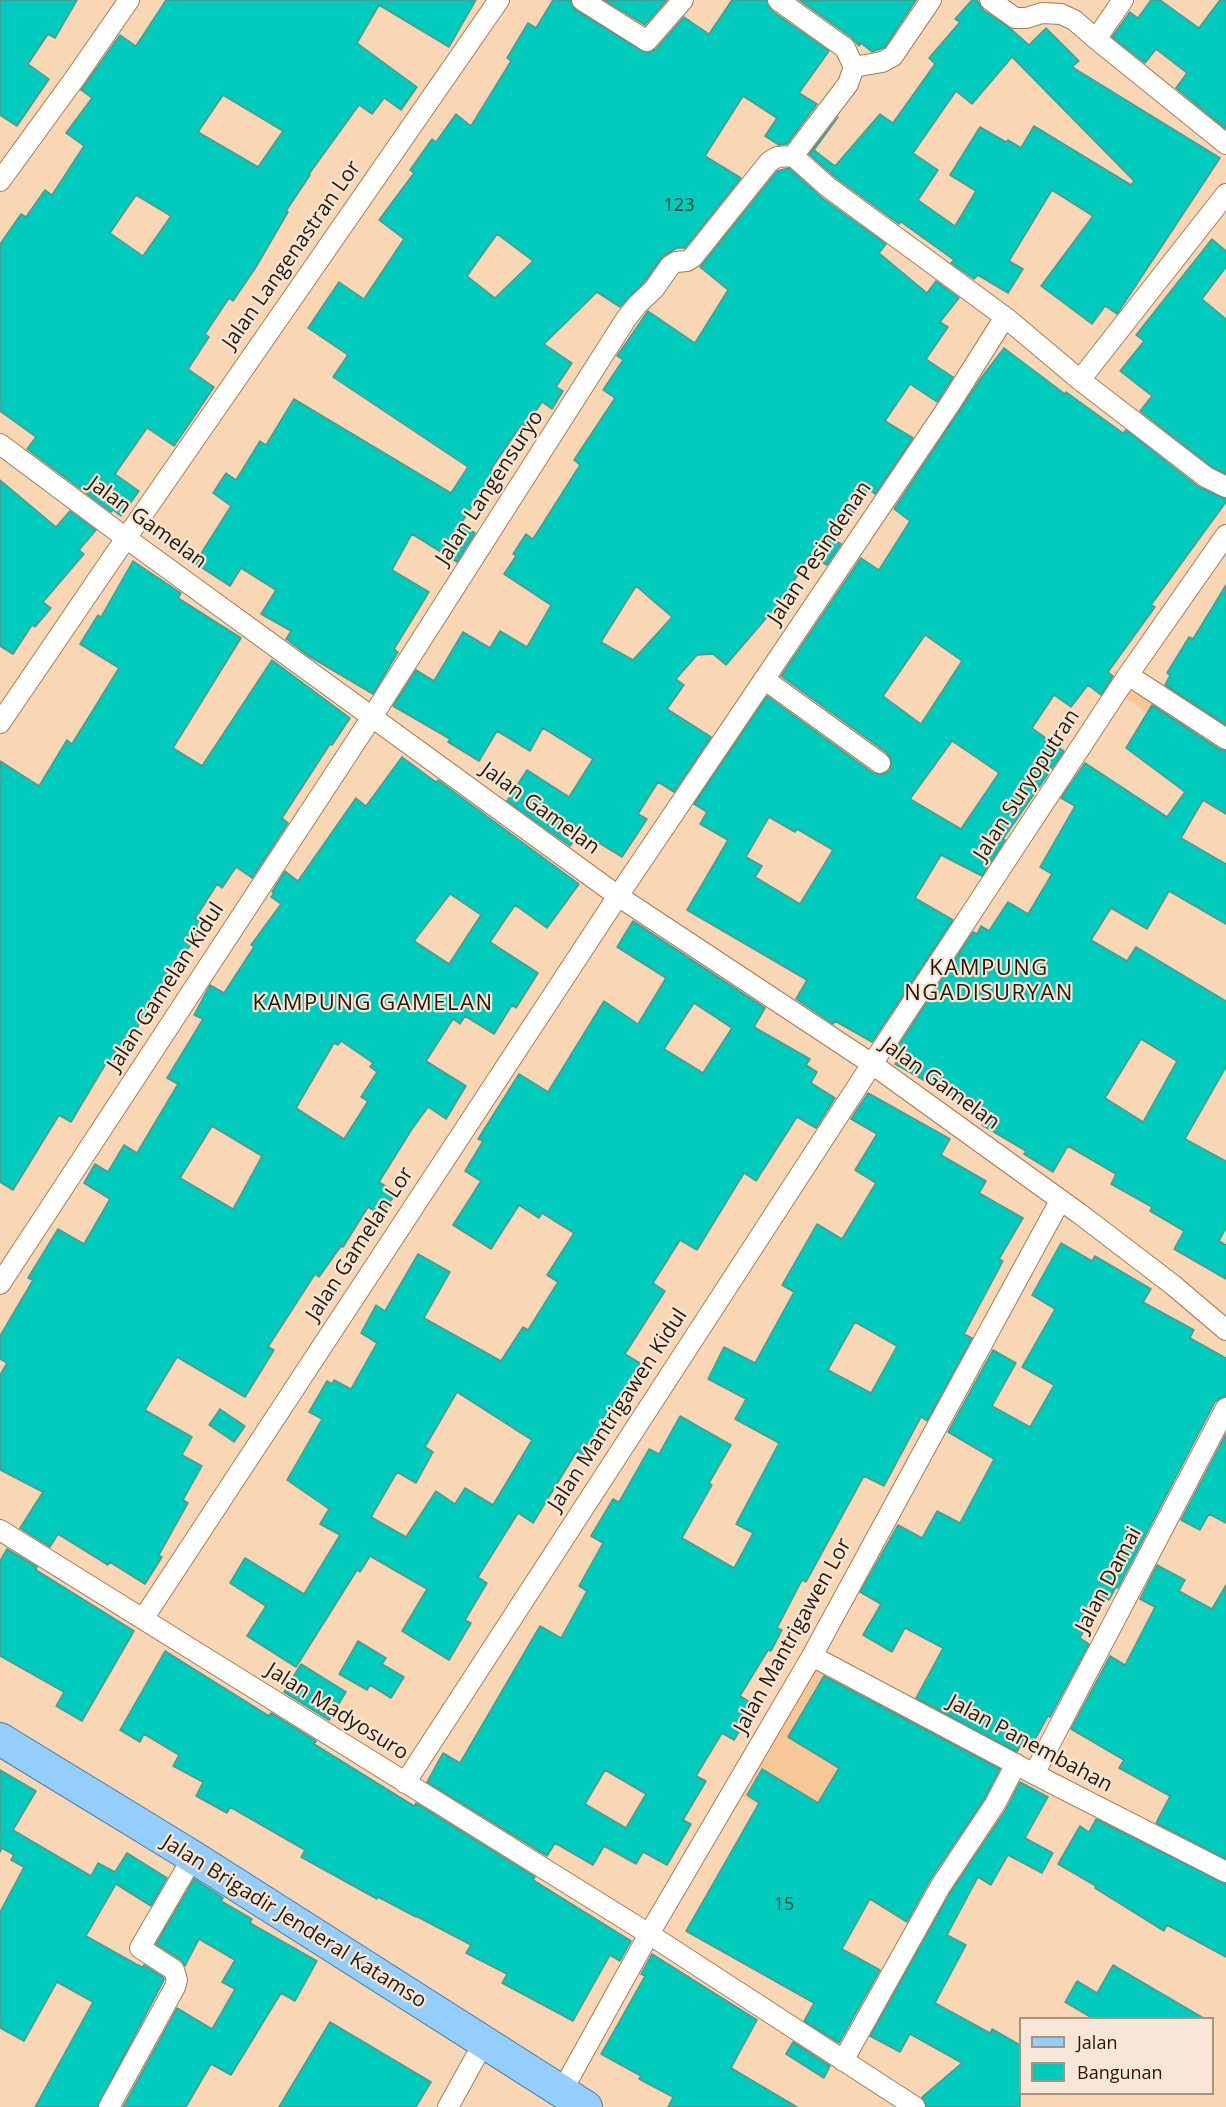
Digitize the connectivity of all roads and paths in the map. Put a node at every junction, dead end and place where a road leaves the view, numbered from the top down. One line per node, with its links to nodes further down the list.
1 (129, 0): 13 (street)
2 (499, 0): 20 (street, Jalan Langenastran Lor)
3 (582, 0): 4 (street)
4 (683, 0)
5 (778, 0): 10 (street)
6 (931, 0): 10 (street)
7 (990, 0): 9 (street)
8 (1123, 0): 9 (street)
9 (1096, 39): 11 (street)
10 (854, 67): 12 (street)
11 (1226, 144)
12 (793, 156): 15 (street); 23 (street, Jalan Langensuryo)
13 (0, 181)
14 (1226, 195): 16 (street)
15 (1005, 317): 16 (street); 22 (street, Jalan Pesindenan)
16 (1080, 380): 18 (street)
17 (0, 444): 20 (street, Jalan Gamelan)
18 (1226, 488)
19 (1226, 535): 21 (street, Jalan Suryoputran)
20 (126, 538): 23 (street, Jalan Gamelan); 24 (street, Jalan Langenastran Lor)
21 (1128, 675): 25 (street); 28 (street, Jalan Suryoputran)
22 (764, 679): 26 (street); 27 (street, Jalan Pesindenan)
23 (372, 717): 27 (street, Jalan Gamelan); 30 (street, Jalan Gamelan Kidul)
24 (0, 723)
25 (1226, 739)
26 (880, 763)
27 (618, 896): 28 (street, Jalan Gamelan); 34 (street, Jalan Gamelan Lor)
28 (872, 1064): 29 (street, Jalan Gamelan); 39 (street, Jalan Mantrigawen Kidul)
29 (1060, 1201): 31 (street, Jalan Gamelan); 35 (street, Jalan Mantrigawen Lor)
30 (0, 1284)
31 (1226, 1330)
32 (1226, 1408): 38 (street, Jalan Damai)
33 (0, 1530): 34 (street, Jalan Madyosuro)
34 (142, 1619): 39 (street, Jalan Madyosuro)
35 (812, 1656): 37 (street, Jalan Panembahan); 42 (street, Jalan Mantrigawen Lor)
36 (0, 1739): 40 (main road, Jalan Brigadir Jenderal Katamso)
37 (1016, 1764): 38 (street, Jalan Panembahan); 44 (street)
38 (1034, 1774): 41 (street, Jalan Panembahan)
39 (405, 1783): 42 (street, Jalan Madyosuro)
40 (193, 1857): 43 (main road, Jalan Brigadir Jenderal Katamso); 46 (street)
41 (1226, 1872)
42 (648, 1934): 44 (street, Jalan Madyosuro); 45 (street, Jalan Mantrigawen Lor)
43 (484, 2042): 45 (main road, Jalan Brigadir Jenderal Katamso); 47 (street)
44 (843, 2061): 48 (street, Jalan Madyosuro)
45 (574, 2099)
46 (109, 2107)
47 (448, 2107)
48 (915, 2107)

